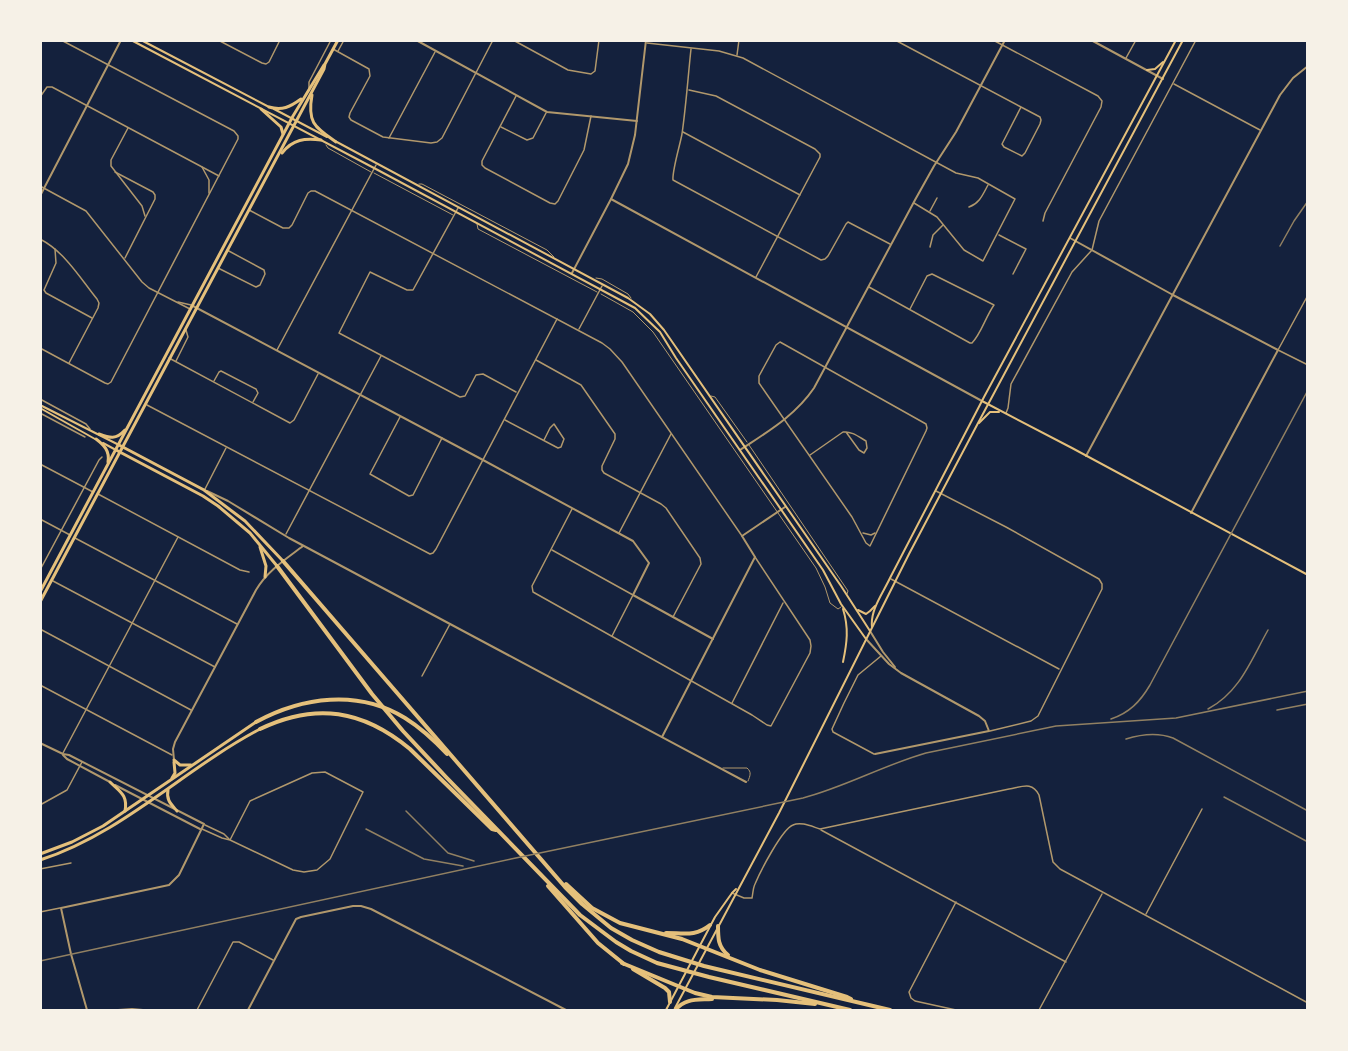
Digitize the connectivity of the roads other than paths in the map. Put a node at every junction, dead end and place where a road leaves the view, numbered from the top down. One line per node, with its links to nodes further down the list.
1 (61, 40): 32 (street)
2 (121, 40): 32 (street)
3 (131, 40): 48 (main road)
4 (141, 40): 46 (main road)
5 (218, 40): 6 (street)
6 (280, 40)
7 (331, 40): 40 (street)
8 (338, 40): 26 (main road)
9 (344, 40): 28 (street)
10 (416, 40): 27 (street)
11 (493, 40): 35 (street)
12 (513, 40): 13 (street)
13 (599, 40)
14 (738, 40): 29 (street)
15 (895, 40): 39 (street)
16 (993, 40): 24 (street)
17 (1005, 40): 24 (street)
18 (1091, 40): 30 (street)
19 (1136, 40): 30 (street)
20 (1176, 40): 31 (main road)
21 (1183, 40): 37 (main road)
22 (1196, 40): 38 (street)
23 (646, 42): 25 (street); 53 (street)
24 (1003, 46): 39 (street); 92 (street)
25 (691, 48): 29 (street); 41 (street)
26 (333, 49): 28 (street); 40 (main road)
27 (435, 51): 35 (street); 61 (street)
28 (338, 52): 61 (street)
29 (737, 56): 66 (street)
30 (1126, 59): 34 (street)
31 (1165, 60): 34 (main road); 36 (main road)
32 (109, 65): 45 (street); 72 (street)
33 (1308, 66): 58 (street)
34 (1146, 72): 36 (street)
35 (476, 73): 42 (street); 61 (street)
36 (1157, 76): 37 (street); 98 (main road)
37 (1163, 79): 99 (main road)
38 (1174, 83): 58 (street); 104 (street)
39 (981, 86): 47 (street); 66 (street)
40 (311, 89): 43 (main road); 52 (main road); 63 (main road)
41 (687, 90): 59 (street); 77 (street)
42 (517, 95): 49 (street); 56 (street)
43 (305, 96): 46 (main road); 51 (main road)
44 (40, 97): 45 (street)
45 (88, 106): 57 (street); 76 (street)
46 (269, 107): 51 (main road)
47 (1021, 107): 47 (street)
48 (261, 109): 54 (main road); 60 (main road)
49 (547, 112): 50 (street); 56 (street)
50 (591, 116): 53 (street); 56 (street)
51 (292, 118): 52 (main road); 54 (main road)
52 (296, 121): 55 (main road); 63 (main road)
53 (637, 121): 81 (street)
54 (290, 123): 55 (main road); 60 (main road)
55 (294, 126): 62 (main road); 65 (main road)
56 (500, 126)
57 (128, 128): 68 (street); 70 (street)
58 (1261, 131): 121 (street)
59 (682, 132): 77 (street); 96 (street)
60 (282, 138): 85 (main road)
61 (389, 138)
62 (321, 140): 64 (main road); 65 (main road)
63 (336, 142): 67 (main road)
64 (326, 143): 69 (main road); 71 (lane)
65 (277, 159): 87 (main road)
66 (937, 162): 73 (street); 82 (street)
67 (376, 164): 69 (street); 74 (main road)
68 (201, 166): 72 (street); 79 (street)
69 (374, 168): 71 (street); 88 (main road)
70 (115, 172): 91 (street); 91 (street)
71 (372, 172): 86 (street); 90 (lane)
72 (219, 176): 79 (street)
73 (988, 184): 84 (street); 95 (street)
74 (416, 185): 83 (main road); 108 (lane)
75 (40, 186): 76 (street)
76 (44, 188): 78 (street); 107 (street)
77 (800, 195): 96 (street)
78 (40, 196)
79 (208, 197): 119 (street)
80 (937, 198): 89 (street)
81 (611, 199): 111 (street); 114 (street)
82 (914, 203): 89 (street); 100 (street)
83 (458, 207): 88 (street); 108 (main road)
84 (969, 207)
85 (245, 208): 87 (street); 102 (main road)
86 (352, 210): 87 (street); 106 (street); 133 (street)
87 (249, 211): 105 (main road)
88 (456, 211): 90 (street); 93 (main road)
89 (930, 212): 94 (street)
90 (454, 215): 106 (street)
91 (145, 217): 107 (street)
92 (1043, 221)
93 (477, 223): 112 (main road); 120 (lane)
94 (943, 224): 95 (street); 103 (street)
95 (998, 234): 113 (street)
96 (777, 237): 100 (street); 114 (street)
97 (40, 238): 101 (street)
98 (1070, 238): 99 (street); 149 (main road)
99 (1076, 241): 104 (street); 152 (main road)
100 (891, 245): 117 (street)
101 (55, 248): 127 (street); 127 (street)
102 (224, 248): 105 (street); 109 (main road)
103 (930, 248)
104 (1092, 250): 121 (street); 155 (street)
105 (228, 251): 110 (main road); 110 (street)
106 (434, 253): 128 (street); 135 (street)
107 (124, 259): 119 (street)
108 (558, 261): 111 (main road)
109 (214, 266): 110 (street); 124 (main road)
110 (219, 268): 125 (main road)
111 (574, 269): 112 (street); 115 (main road)
112 (572, 273): 118 (main road)
113 (1013, 274)
114 (755, 278): 129 (street)
115 (593, 279): 116 (main road); 123 (lane)
116 (602, 284): 118 (street); 123 (main road)
117 (869, 286): 126 (street); 129 (street)
118 (600, 289): 120 (street); 175 (main road)
119 (158, 292): 124 (street); 140 (street)
120 (598, 292): 131 (street); 194 (lane)
121 (1173, 295): 134 (street); 178 (street)
122 (1308, 295): 134 (street)
123 (631, 300): 147 (main road)
124 (192, 307): 125 (street); 136 (main road)
125 (197, 308): 130 (main road); 133 (street)
126 (910, 309): 126 (street)
127 (93, 318): 140 (street)
128 (557, 319): 131 (street); 138 (street)
129 (847, 327): 142 (street); 149 (street)
130 (186, 329): 137 (main road); 139 (street)
131 (578, 330): 164 (street)
132 (40, 348): 140 (street)
133 (277, 350): 143 (street)
134 (1278, 350): 141 (street); 195 (street)
135 (381, 355): 145 (street); 146 (street)
136 (166, 356): 137 (street); 160 (main road)
137 (170, 359): 139 (street); 151 (main road)
138 (535, 360): 145 (street); 188 (street)
139 (175, 361): 144 (street)
140 (69, 363)
141 (1308, 365)
142 (825, 367): 158 (street); 158 (street); 200 (street)
143 (319, 372): 146 (street); 150 (street)
144 (213, 382): 150 (street); 150 (street)
145 (518, 392): 157 (street)
146 (360, 394): 156 (street); 185 (street)
147 (708, 396): 169 (lane); 173 (main road)
148 (40, 399): 161 (street)
149 (982, 401): 152 (main road); 186 (main road)
150 (253, 403)
151 (146, 404): 171 (main road); 172 (street)
152 (988, 404): 155 (main road); 159 (main road)
153 (40, 406): 161 (main road); 167 (main road)
154 (40, 413): 165 (street)
155 (1004, 413): 159 (main road); 178 (main road)
156 (400, 416): 166 (street); 166 (street)
157 (504, 420): 168 (street); 180 (street)
158 (785, 420): 169 (street); 177 (street)
159 (977, 425): 189 (main road)
160 (128, 426): 163 (main road); 170 (main road)
161 (90, 430): 163 (main road)
162 (846, 432): 162 (street); 177 (street)
163 (99, 434): 170 (main road)
164 (671, 434): 188 (street); 203 (street)
165 (85, 437)
166 (442, 438): 180 (street)
167 (96, 439): 174 (main road); 182 (main road)
168 (544, 440): 168 (street)
169 (749, 444): 173 (street); 191 (lane)
170 (119, 445): 171 (main road); 174 (main road)
171 (123, 447): 176 (main road); 184 (main road)
172 (227, 447): 184 (street); 185 (street)
173 (744, 447): 175 (street); 193 (main road)
174 (116, 450): 176 (main road); 182 (main road)
175 (740, 450): 193 (main road)
176 (121, 452): 190 (main road); 205 (main road)
177 (809, 456): 199 (street)
178 (1086, 456): 195 (main road)
179 (102, 457): 183 (street)
180 (483, 460): 185 (street); 192 (street)
181 (40, 464): 183 (street)
182 (105, 470): 187 (main road)
183 (85, 487): 187 (street); 197 (street)
184 (204, 490): 202 (street); 209 (main road)
185 (309, 491): 202 (street)
186 (936, 491): 189 (street); 215 (main road)
187 (93, 492): 201 (main road)
188 (640, 493): 198 (street); 227 (street)
189 (941, 494): 218 (main road); 241 (street)
190 (98, 495): 201 (main road); 204 (street)
191 (788, 504): 193 (lane); 221 (lane)
192 (573, 508): 198 (street); 207 (street)
193 (783, 508): 194 (street); 221 (main road); 225 (main road)
194 (778, 512): 203 (street); 225 (lane)
195 (1191, 513): 213 (main road)
196 (40, 519): 197 (street)
197 (62, 531): 201 (street); 211 (street)
198 (619, 533): 220 (street)
199 (862, 533): 200 (street); 200 (street)
200 (876, 533)
201 (73, 536): 216 (main road); 217 (street); 219 (main road)
202 (285, 536): 206 (street)
203 (742, 536): 208 (street)
204 (178, 537): 212 (street); 217 (street)
205 (258, 543): 210 (main road); 214 (main road)
206 (303, 546): 209 (street); 229 (street)
207 (551, 550): 220 (street); 234 (street)
208 (755, 557): 222 (street); 235 (street)
209 (283, 561): 210 (street); 260 (highway)
210 (277, 566): 214 (street); 277 (highway)
211 (40, 570)
212 (249, 572)
213 (1308, 576)
214 (265, 577): 230 (street)
215 (890, 578): 218 (street); 224 (main road)
216 (52, 580): 223 (main road); 228 (street)
217 (155, 580): 228 (street); 230 (street)
218 (896, 582): 231 (main road); 241 (street)
219 (40, 592)
220 (633, 596): 227 (street); 234 (street)
221 (847, 596): 226 (main road)
222 (784, 601): 245 (street); 245 (street)
223 (40, 602)
224 (877, 604): 226 (main road); 231 (main road)
225 (842, 606): 236 (main road); 238 (main road)
226 (855, 608): 233 (main road)
227 (673, 617): 235 (street)
228 (132, 623): 239 (street); 240 (street)
229 (451, 623): 242 (street); 251 (street)
230 (238, 624): 240 (street)
231 (872, 627): 233 (main road)
232 (40, 630): 239 (street)
233 (870, 632): 236 (main road); 237 (street)
234 (612, 637): 243 (street)
235 (713, 639): 243 (street)
236 (866, 639): 237 (street); 285 (main road)
237 (882, 655): 250 (street); 254 (street)
238 (843, 662)
239 (109, 666): 246 (street); 247 (street)
240 (215, 667): 247 (street)
241 (1060, 670): 250 (street)
242 (423, 676)
243 (691, 681): 245 (street); 251 (street)
244 (40, 685): 246 (street)
245 (732, 704)
246 (87, 709): 253 (street); 255 (street)
247 (192, 710): 255 (street)
248 (256, 722): 258 (main road); 260 (highway)
249 (260, 729): 265 (main road); 277 (highway)
250 (989, 731): 254 (street)
251 (662, 737): 261 (street)
252 (40, 743): 253 (street)
253 (63, 754): 257 (street); 259 (street)
254 (875, 754)
255 (173, 755): 256 (street)
256 (174, 760): 258 (main road); 262 (main road)
257 (82, 762): 259 (street); 266 (street)
258 (194, 764): 262 (main road)
259 (80, 766): 263 (street); 270 (street)
260 (460, 767): 284 (highway)
261 (720, 768): 264 (street); 264 (lane)
262 (171, 780): 266 (main road)
263 (110, 782): 268 (street); 272 (main road)
264 (746, 782)
265 (169, 788): 267 (main road); 273 (main road)
266 (147, 796): 267 (street); 268 (main road)
267 (153, 799): 269 (main road); 273 (street)
268 (142, 800): 269 (street); 272 (main road)
269 (148, 802): 275 (street); 280 (main road)
270 (40, 805)
271 (1202, 809): 290 (street)
272 (125, 811): 279 (main road)
273 (177, 811): 274 (street)
274 (204, 824): 275 (street); 278 (street)
275 (201, 829): 278 (street); 288 (street)
276 (820, 829): 285 (street); 286 (street); 287 (street)
277 (497, 830): 282 (highway)
278 (230, 840): 278 (street)
279 (40, 854)
280 (40, 860)
281 (71, 863): 283 (street)
282 (532, 867): 299 (highway); 306 (highway)
283 (40, 869)
284 (550, 870): 293 (highway); 304 (highway)
285 (733, 893): 291 (main road); 292 (main road)
286 (1103, 893): 290 (street); 298 (street)
287 (956, 902): 298 (street); 317 (street)
288 (61, 908): 289 (street); 307 (street)
289 (40, 912)
290 (1145, 915): 305 (street)
291 (710, 925): 293 (highway); 294 (main road)
292 (718, 926): 295 (main road); 296 (highway)
293 (660, 933): 294 (highway)
294 (700, 946): 295 (highway); 300 (main road)
295 (706, 949): 296 (highway); 301 (main road)
296 (733, 959): 304 (highway)
297 (274, 960): 310 (street); 311 (street); 312 (street)
298 (1066, 962): 318 (street)
299 (622, 963): 300 (highway); 303 (highway)
300 (679, 986): 301 (highway); 303 (main road)
301 (685, 989): 302 (highway); 314 (main road)
302 (722, 998): 306 (highway); 314 (highway)
303 (670, 1002): 313 (main road)
304 (856, 1002): 316 (highway)
305 (1308, 1003)
306 (826, 1005): 315 (highway)
307 (87, 1011)
308 (118, 1011): 309 (street)
309 (143, 1011)
310 (197, 1011)
311 (248, 1011)
312 (566, 1011)
313 (666, 1011)
314 (674, 1011)
315 (850, 1011)
316 (890, 1011)
317 (956, 1011)
318 (1039, 1011)

